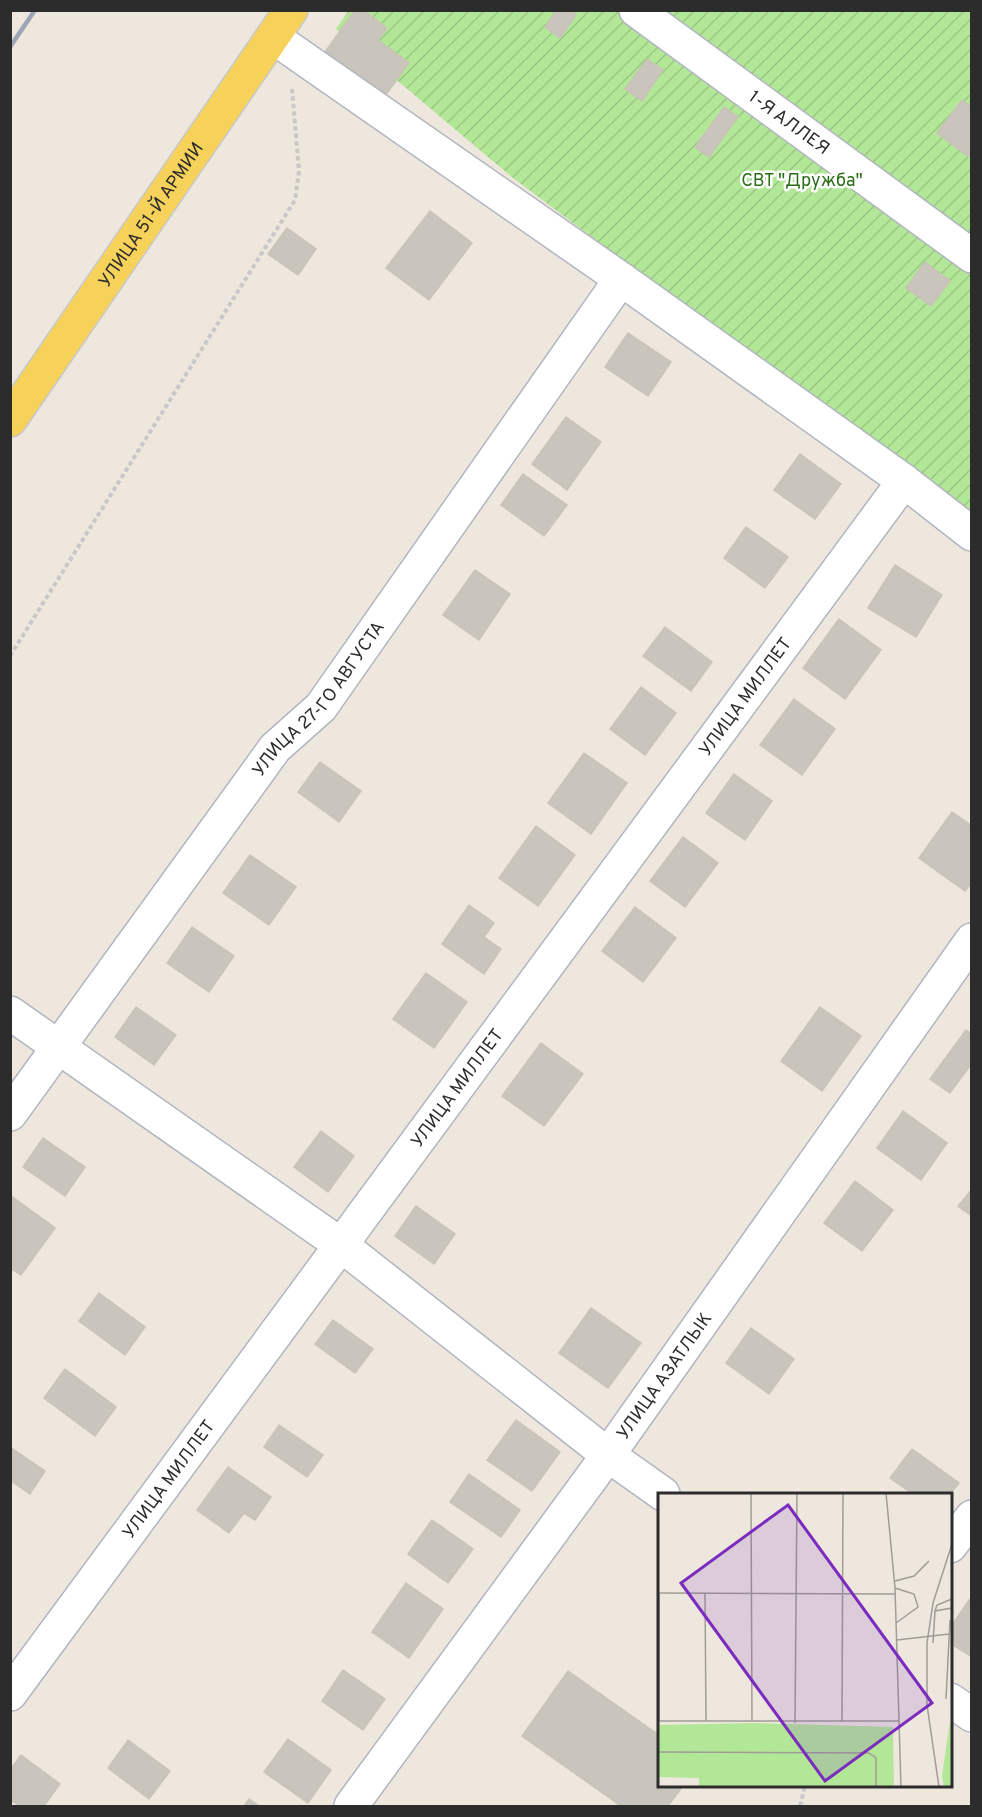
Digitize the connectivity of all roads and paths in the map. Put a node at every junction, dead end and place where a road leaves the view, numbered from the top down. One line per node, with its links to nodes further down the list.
1 (291, 10): 3 (main road, УЛИЦА 51-Й АРМИИ)
2 (636, 10): 5 (street, 1-Я АЛЛЕЯ)
3 (273, 37): 4 (street); 7 (main road, УЛИЦА 51-Й АРМИИ)
4 (306, 60): 6 (street); 10 (path)
5 (972, 256)
6 (621, 279): 8 (street); 13 (street, УЛИЦА 27-ГО АВГУСТА)
7 (10, 420)
8 (904, 481): 9 (street); 15 (street, УЛИЦА МИЛЛЕТ)
9 (972, 534)
10 (10, 656)
11 (972, 940): 16 (street, УЛИЦА АЗАТЛЫК)
12 (10, 1013): 13 (street)
13 (61, 1047): 14 (street, УЛИЦА 27-ГО АВГУСТА); 15 (street)
14 (10, 1114)
15 (341, 1245): 16 (street); 20 (street, УЛИЦА МИЛЛЕТ)
16 (608, 1455): 17 (street); 24 (street, УЛИЦА АЗАТЛЫК)
17 (662, 1493)
18 (972, 1517): 19 (street)
19 (952, 1545)
20 (10, 1694)
21 (952, 1701): 22 (street)
22 (972, 1715)
23 (805, 1787): 25 (path)
24 (351, 1806)
25 (800, 1806)

